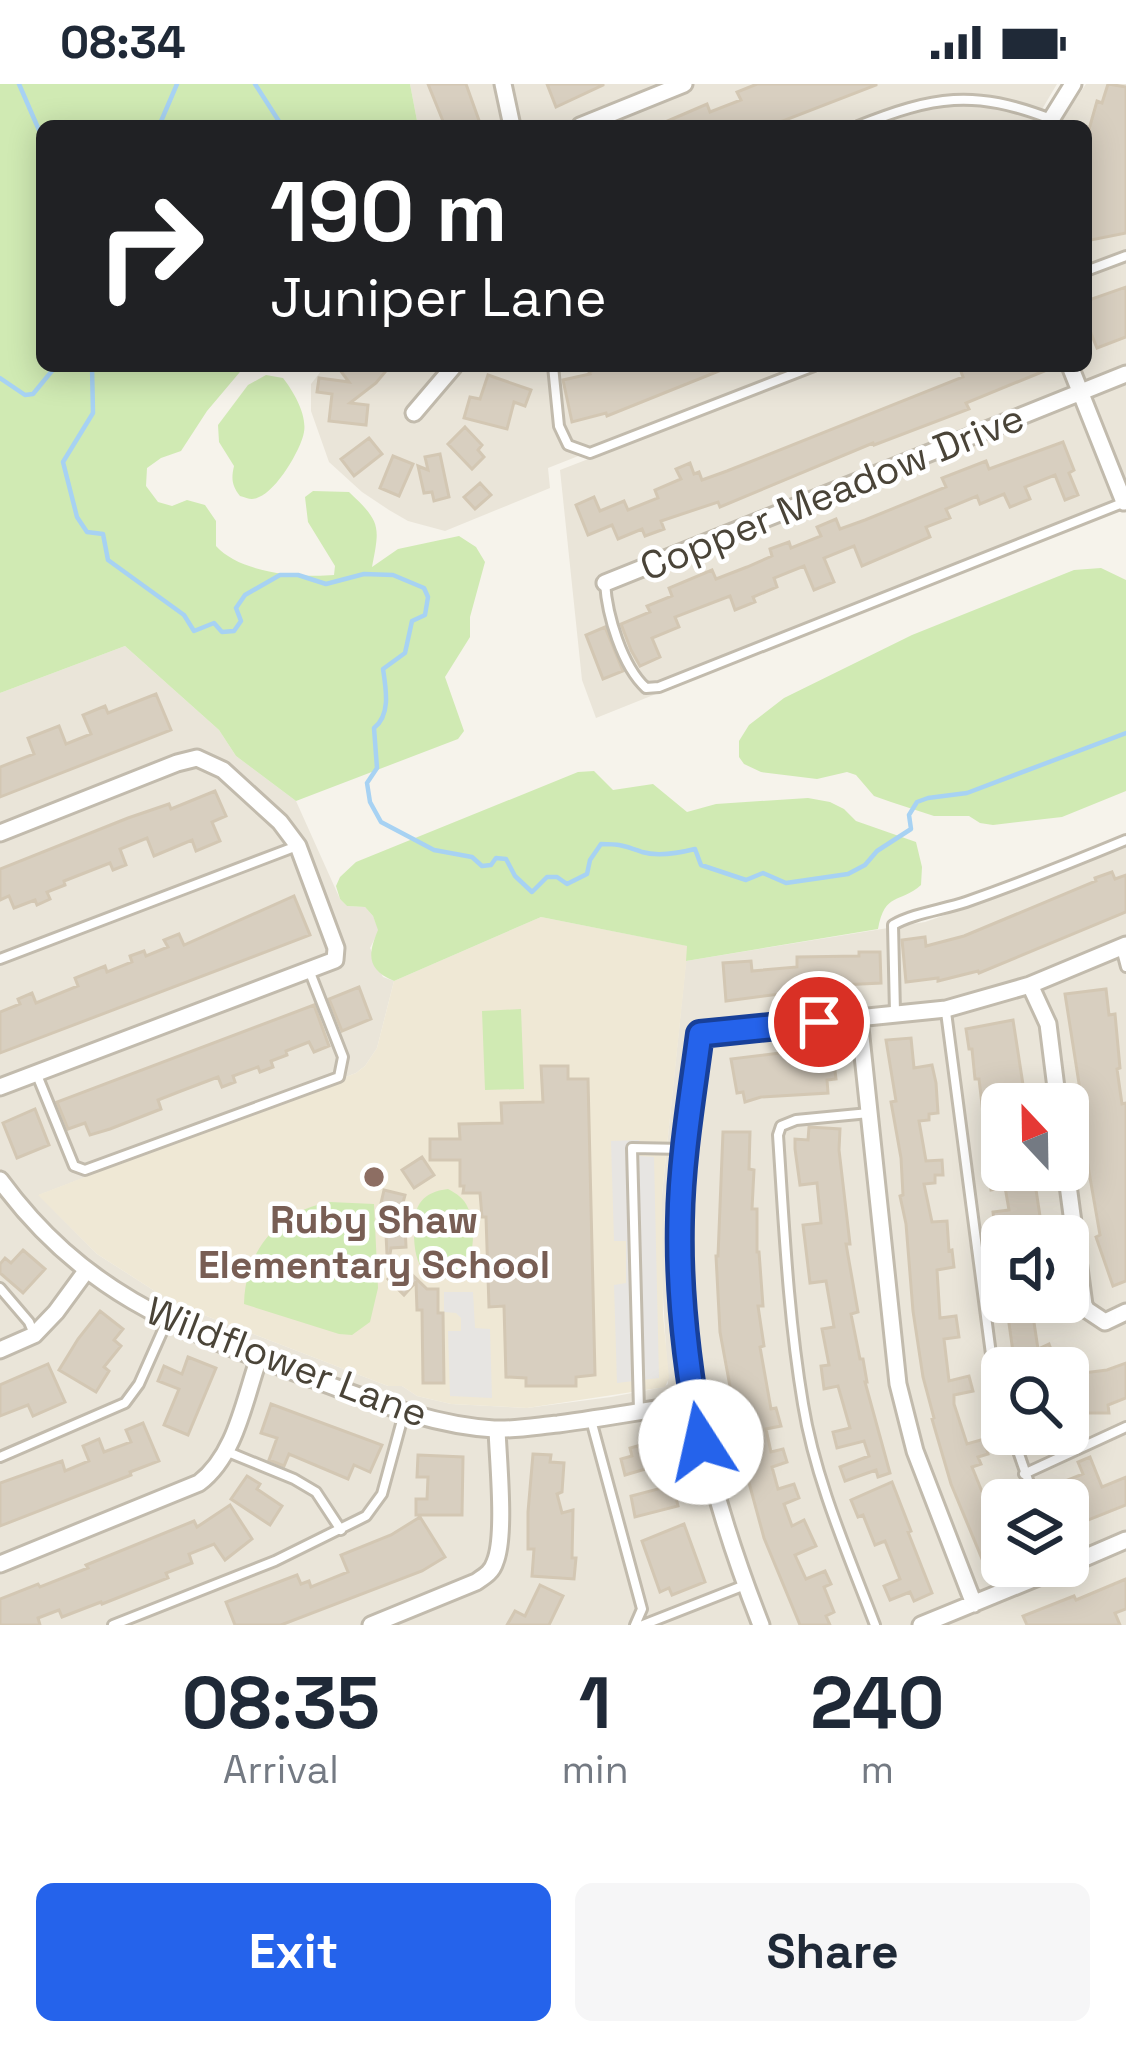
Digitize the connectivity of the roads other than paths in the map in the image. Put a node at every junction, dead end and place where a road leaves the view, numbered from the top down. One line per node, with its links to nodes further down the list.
1 (503, 84): 4 (street)
2 (684, 84): 5 (street)
3 (1073, 84): 8 (street)
4 (511, 120)
5 (595, 120)
6 (873, 120): 7 (lane)
7 (1043, 120)
8 (1051, 120)
9 (1126, 256): 10 (lane)
10 (1092, 269)
11 (449, 372): 17 (street)
12 (554, 372): 13 (lane)
13 (799, 372)
14 (1073, 372): 16 (street)
15 (1126, 374): 16 (street, Copper Meadow Drive)
16 (1081, 392): 18 (street); 19 (street, Copper Meadow Drive)
17 (414, 413)
18 (1125, 502): 19 (lane)
19 (605, 583)
20 (0, 833): 22 (street)
21 (1126, 840): 29 (lane)
22 (298, 846): 24 (lane); 26 (street)
23 (1123, 946): 25 (lane); 27 (street)
24 (0, 959)
25 (1126, 967)
26 (309, 970): 31 (street); 31 (lane)
27 (1030, 985): 28 (street); 32 (street)
28 (946, 1009): 29 (street); 43 (lane)
29 (895, 1014): 30 (street)
30 (859, 1018): 34 (street); 35 (street)
31 (36, 1074): 33 (street)
32 (1055, 1083)
33 (0, 1088)
34 (869, 1113): 63 (street); 68 (lane)
35 (686, 1149): 46 (street); 47 (lane)
36 (0, 1180): 38 (street, Wildflower Lane)
37 (1069, 1191): 40 (street)
38 (86, 1271): 41 (street, Wildflower Lane); 42 (street)
39 (0, 1288): 42 (lane)
40 (1126, 1312)
41 (167, 1321): 45 (street, Wildflower Lane); 54 (lane)
42 (34, 1335): 44 (street)
43 (990, 1347)
44 (0, 1350)
45 (259, 1358): 48 (street, Wildflower Lane); 52 (street)
46 (694, 1403): 47 (street, Wildflower Lane); 61 (street)
47 (639, 1412): 49 (street, Wildflower Lane)
48 (404, 1413): 51 (street, Wildflower Lane); 57 (lane)
49 (591, 1420): 51 (street, Wildflower Lane); 66 (lane)
50 (1126, 1427): 55 (lane)
51 (497, 1429): 65 (street)
52 (226, 1451): 57 (lane); 60 (street)
53 (1018, 1455): 55 (lane)
54 (0, 1457)
55 (1024, 1474): 56 (lane)
56 (1026, 1479)
57 (341, 1530): 64 (lane)
58 (1126, 1540): 59 (street)
59 (1089, 1556)
60 (0, 1564)
61 (745, 1586): 66 (lane); 67 (street)
62 (1014, 1587): 63 (street)
63 (974, 1604): 69 (street)
64 (113, 1625)
65 (371, 1625)
66 (639, 1625)
67 (761, 1625)
68 (875, 1625)
69 (921, 1625)

